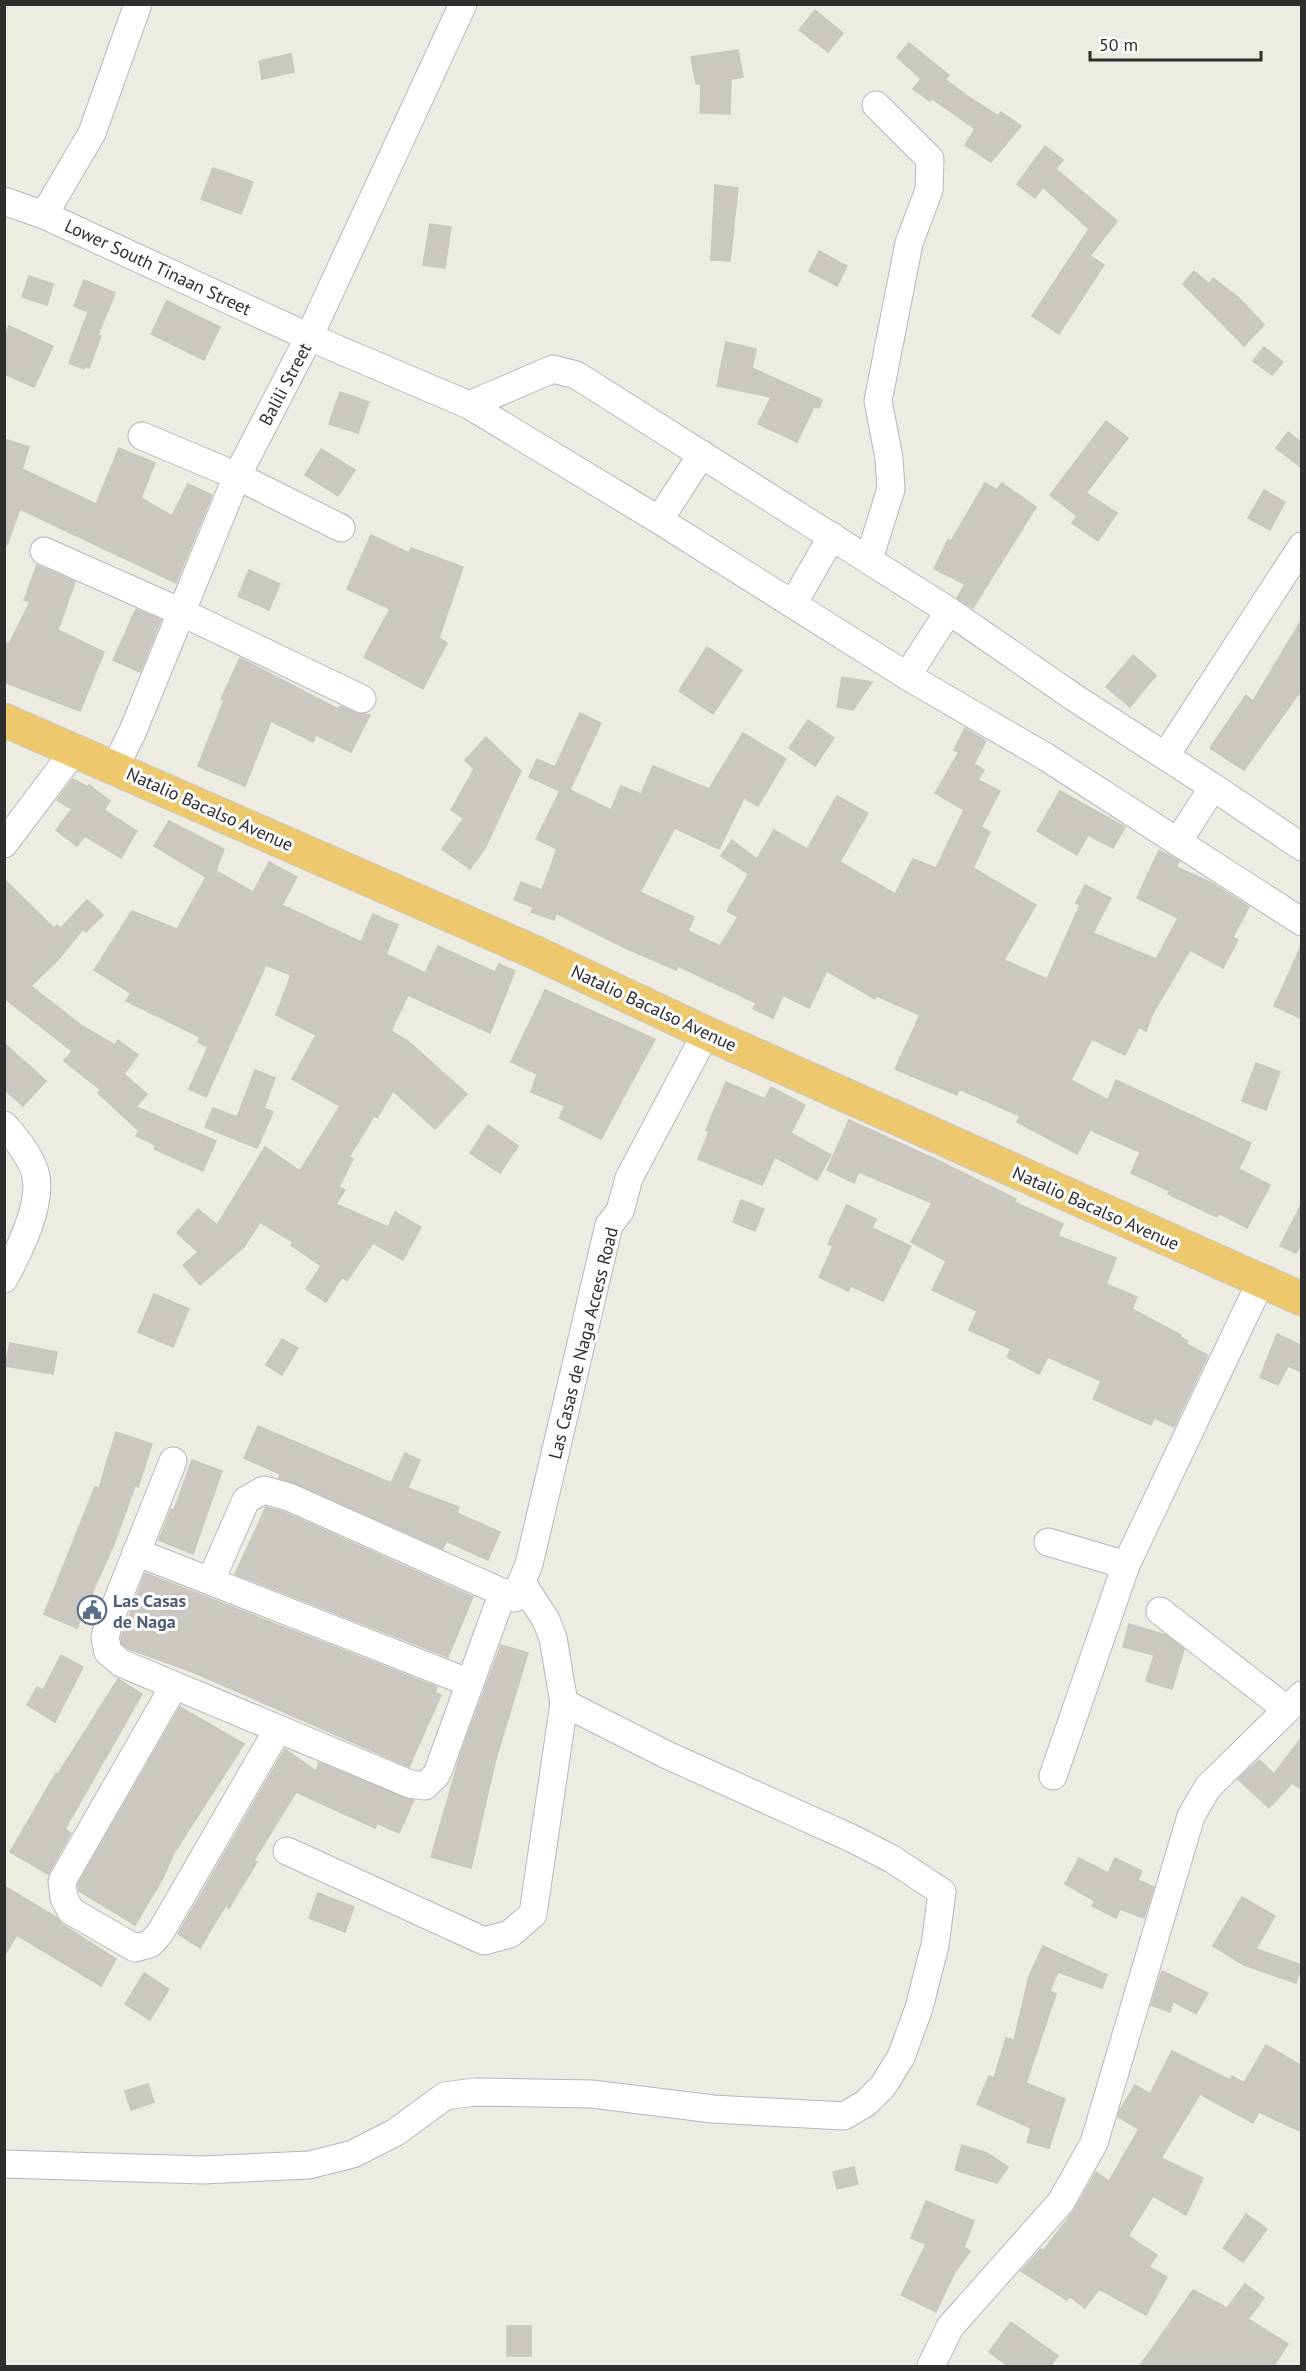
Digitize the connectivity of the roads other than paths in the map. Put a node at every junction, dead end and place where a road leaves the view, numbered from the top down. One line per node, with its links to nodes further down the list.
1 (138, 4): 5 (street)
2 (463, 4): 6 (street, Balili Street)
3 (876, 105): 16 (street)
4 (4, 201): 5 (street, Lower South Tinaan Street)
5 (44, 215): 6 (street, Lower South Tinaan Street)
6 (309, 337): 7 (street, Lower South Tinaan Street); 10 (street, Balili Street)
7 (469, 405): 9 (street); 11 (street, Lower South Tinaan Street)
8 (142, 436): 10 (street)
9 (702, 454): 11 (street); 13 (street)
10 (237, 476): 12 (street); 19 (street, Balili Street)
11 (660, 520): 17 (street, Lower South Tinaan Street)
12 (341, 528)
13 (832, 536): 16 (street); 17 (street)
14 (1302, 546): 24 (street)
15 (44, 550): 19 (street)
16 (869, 559): 18 (street)
17 (793, 604): 20 (street, Lower South Tinaan Street)
18 (949, 611): 20 (street); 24 (street)
19 (182, 612): 21 (street); 25 (street, Balili Street)
20 (907, 676): 27 (street, Lower South Tinaan Street)
21 (362, 699)
22 (4, 720): 23 (highway, Natalio Bacalso Avenue)
23 (74, 751): 25 (highway, Natalio Bacalso Avenue); 28 (street)
24 (1166, 755): 26 (street)
25 (115, 767): 31 (highway, Natalio Bacalso Avenue)
26 (1213, 787): 27 (street); 29 (street)
27 (1179, 840): 30 (street, Lower South Tinaan Street)
28 (4, 844)
29 (1302, 848)
30 (1302, 922)
31 (706, 1033): 34 (highway, Natalio Bacalso Avenue); 41 (street, Las Casas de Naga Access Road)
32 (4, 1125): 33 (street)
33 (4, 1280)
34 (1261, 1281): 35 (highway, Natalio Bacalso Avenue); 39 (street)
35 (1302, 1299)
36 (172, 1461): 38 (street)
37 (1048, 1542): 39 (street)
38 (136, 1552): 40 (street); 44 (street)
39 (1126, 1565): 48 (street)
40 (211, 1580): 41 (street); 43 (street)
41 (514, 1591): 43 (street, Las Casas de Naga Access Road); 46 (street)
42 (1160, 1611): 45 (street)
43 (470, 1683): 47 (street, Las Casas de Naga Access Road)
44 (174, 1686): 47 (street); 47 (street)
45 (1294, 1702): 51 (street)
46 (564, 1703): 49 (street); 50 (street)
47 (278, 1729)
48 (1053, 1776)
49 (286, 1851)
50 (4, 2164)
51 (931, 2367)

